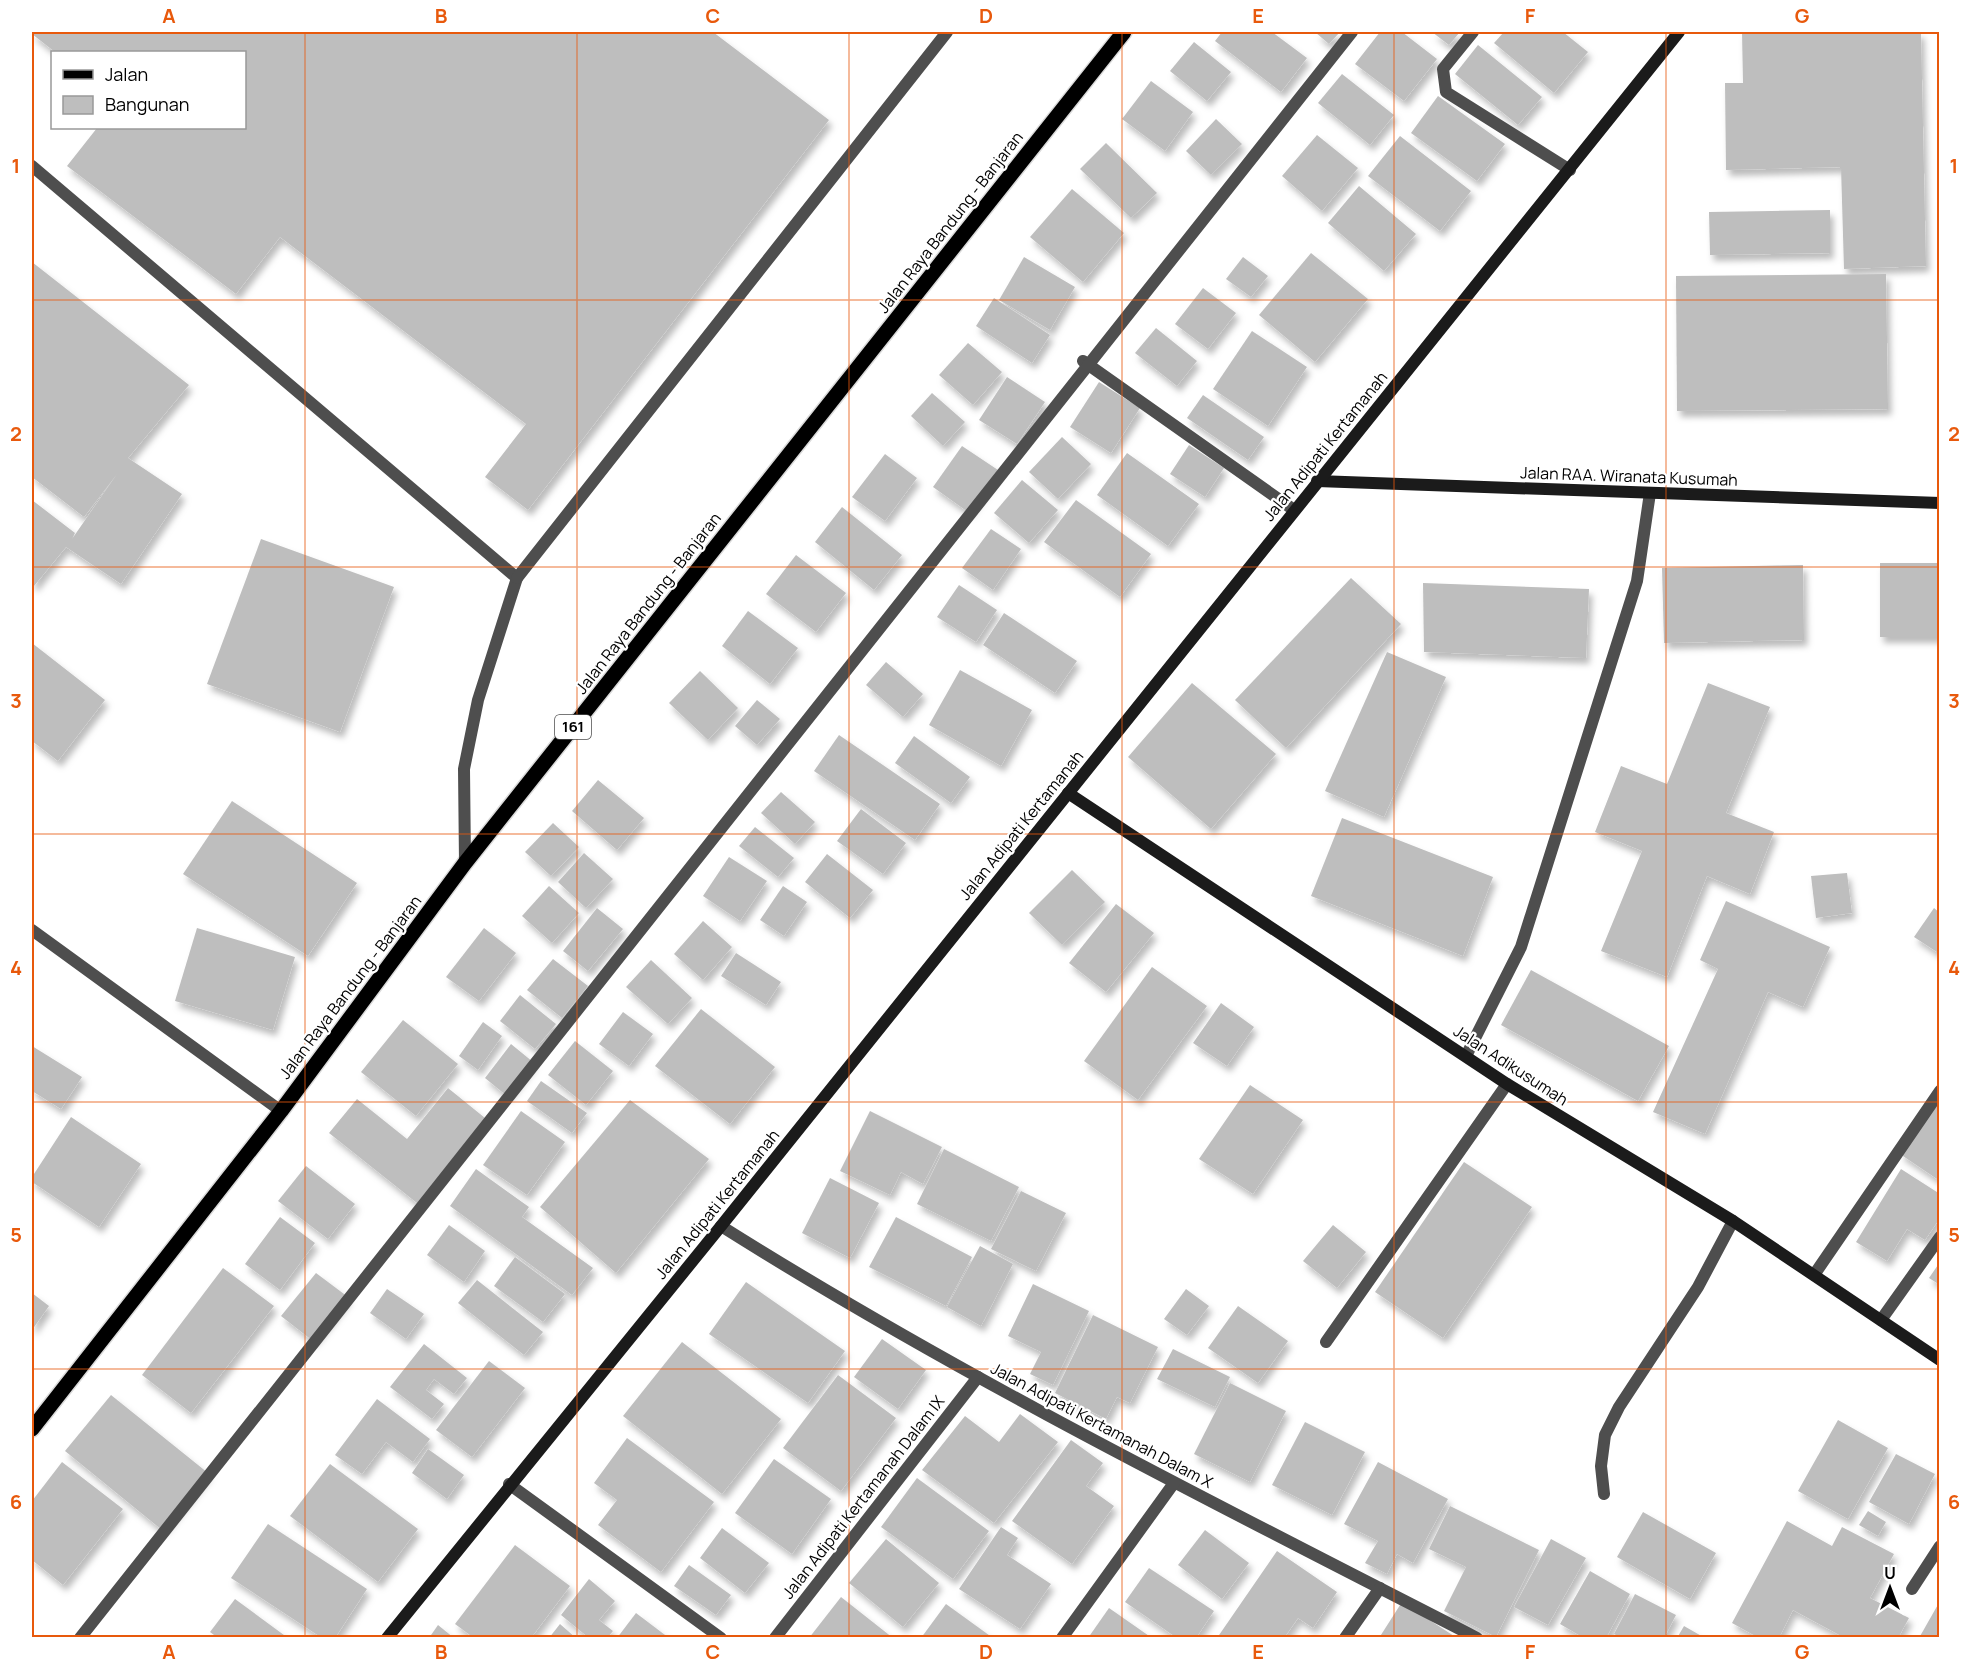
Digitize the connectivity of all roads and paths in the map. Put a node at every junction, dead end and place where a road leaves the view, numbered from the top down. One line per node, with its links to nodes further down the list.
1 (947, 32): 13 (street)
2 (1124, 32): 15 (main road, Jalan Raya Bandung - Banjaran / 161)
3 (1352, 32): 8 (street)
4 (1473, 32): 7 (street)
5 (1679, 32): 7 (main road, Jalan Adipati Kertamanah)
6 (32, 166): 13 (street)
7 (1570, 170): 9 (main road, Jalan Adipati Kertamanah)
8 (1089, 366): 12 (street); 36 (street)
9 (1317, 482): 10 (main road, Jalan RAA. Wiranata Kusumah); 12 (main road, Jalan Adipati Kertamanah)
10 (1650, 493): 11 (main road, Jalan RAA. Wiranata Kusumah); 17 (street)
11 (1940, 503)
12 (1294, 510): 14 (main road, Jalan Adipati Kertamanah)
13 (518, 578): 15 (street)
14 (1068, 793): 17 (main road, Jalan Adikusumah); 22 (main road, Jalan Adipati Kertamanah)
15 (465, 863): 20 (main road, Jalan Raya Bandung - Banjaran / 161)
16 (32, 930): 20 (street)
17 (1466, 1056): 18 (main road, Jalan Adikusumah)
18 (1507, 1084): 21 (main road, Jalan Adikusumah); 26 (street)
19 (1940, 1091): 24 (street)
20 (280, 1111): 29 (main road, Jalan Raya Bandung - Banjaran / 161)
21 (1733, 1221): 24 (main road, Jalan Adikusumah); 32 (street)
22 (721, 1226): 28 (street, Jalan Adipati Kertamanah Dalam X); 31 (main road, Jalan Adipati Kertamanah)
23 (1940, 1237): 25 (street)
24 (1814, 1275): 25 (main road, Jalan Adikusumah)
25 (1881, 1320): 27 (main road, Jalan Adikusumah)
26 (1326, 1342)
27 (1940, 1360)
28 (978, 1377): 30 (street, Jalan Adipati Kertamanah Dalam X); 39 (street, Jalan Adipati Kertamanah Dalam IX)
29 (32, 1429)
30 (1174, 1483): 34 (street, Jalan Adipati Kertamanah Dalam X); 40 (street)
31 (509, 1484): 37 (main road, Jalan Adipati Kertamanah); 38 (street)
32 (1604, 1494)
33 (1940, 1546): 35 (street)
34 (1380, 1588): 41 (street); 42 (street, Jalan Adipati Kertamanah Dalam X)
35 (1912, 1589)
36 (80, 1638)
37 (387, 1638)
38 (721, 1638)
39 (775, 1638)
40 (1062, 1638)
41 (1345, 1638)
42 (1477, 1638)

